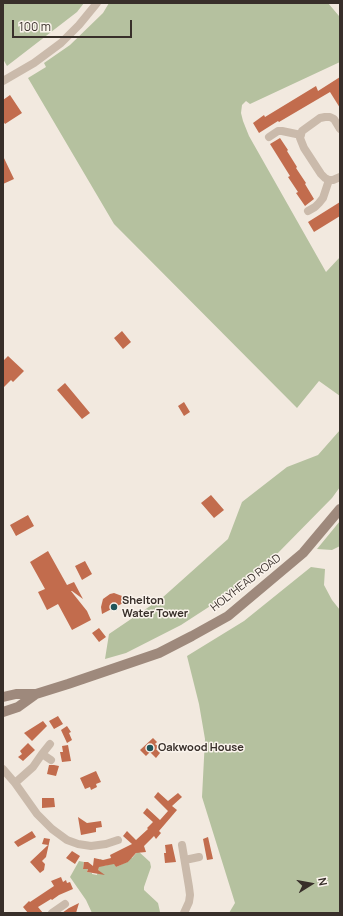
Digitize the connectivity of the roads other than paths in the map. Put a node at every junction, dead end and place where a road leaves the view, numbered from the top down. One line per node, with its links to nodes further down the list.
1 (97, 3): 2 (street)
2 (3, 81)
3 (340, 129): 4 (street)
4 (301, 135): 5 (street); 7 (street)
5 (269, 137)
6 (340, 177): 7 (street)
7 (329, 180): 8 (street)
8 (308, 211)
9 (340, 509): 10 (main road, HOLYHEAD ROAD)
10 (36, 694): 11 (main road, HOLYHEAD ROAD); 12 (main road, HOLYHEAD ROAD)
11 (3, 697)
12 (3, 712)
13 (50, 744): 14 (street)
14 (42, 754): 15 (street); 17 (street)
15 (51, 760)
16 (3, 769): 17 (street)
17 (15, 783): 20 (street)
18 (107, 835): 20 (street)
19 (118, 840): 20 (street)
20 (110, 843)
21 (182, 845): 23 (street)
22 (199, 857): 23 (street)
23 (185, 860): 26 (street)
24 (65, 904): 25 (street)
25 (52, 913)
26 (184, 913)

